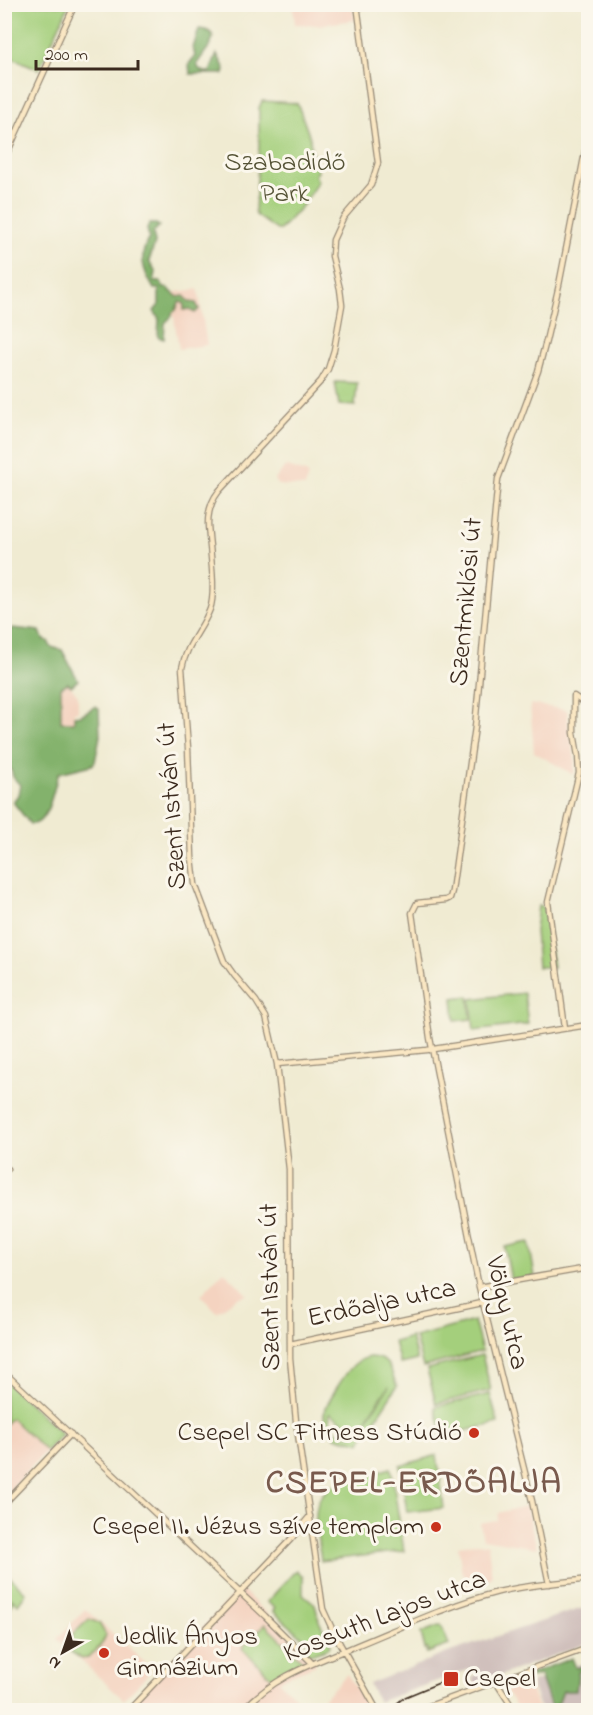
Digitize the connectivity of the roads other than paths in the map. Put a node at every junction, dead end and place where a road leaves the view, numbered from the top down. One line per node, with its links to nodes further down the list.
1 (75, 4): 4 (street)
2 (357, 4): 9 (street, Szent István út)
3 (588, 137): 8 (street, Szentmiklósi út)
4 (4, 160)
5 (574, 704): 5 (street); 7 (street)
6 (588, 1025): 7 (street)
7 (566, 1028): 8 (street)
8 (433, 1049): 9 (street); 11 (street, Völgy utca)
9 (277, 1064): 13 (street, Szent István út)
10 (588, 1268): 11 (street)
11 (479, 1287): 12 (street, Völgy utca)
12 (482, 1303): 13 (street, Erdőalja utca); 21 (street, Völgy utca)
13 (290, 1344): 17 (street, Szent István út)
14 (4, 1372): 15 (street)
15 (71, 1434): 16 (street); 22 (street)
16 (4, 1504)
17 (310, 1516): 18 (street); 19 (street, Szent István út)
18 (298, 1532): 19 (street); 22 (street)
19 (313, 1536): 24 (street, Szent István út)
20 (588, 1579): 21 (street, Kossuth Lajos utca)
21 (549, 1584): 24 (street, Kossuth Lajos utca)
22 (240, 1593): 25 (street); 27 (street)
23 (588, 1648): 26 (street)
24 (344, 1650): 25 (street, Kossuth Lajos utca); 29 (street, Szent István út)
25 (312, 1663): 28 (street, Kossuth Lajos utca)
26 (496, 1682): 30 (street); 31 (street)
27 (129, 1710)
28 (243, 1710)
29 (377, 1710)
30 (418, 1710)
31 (514, 1710)

